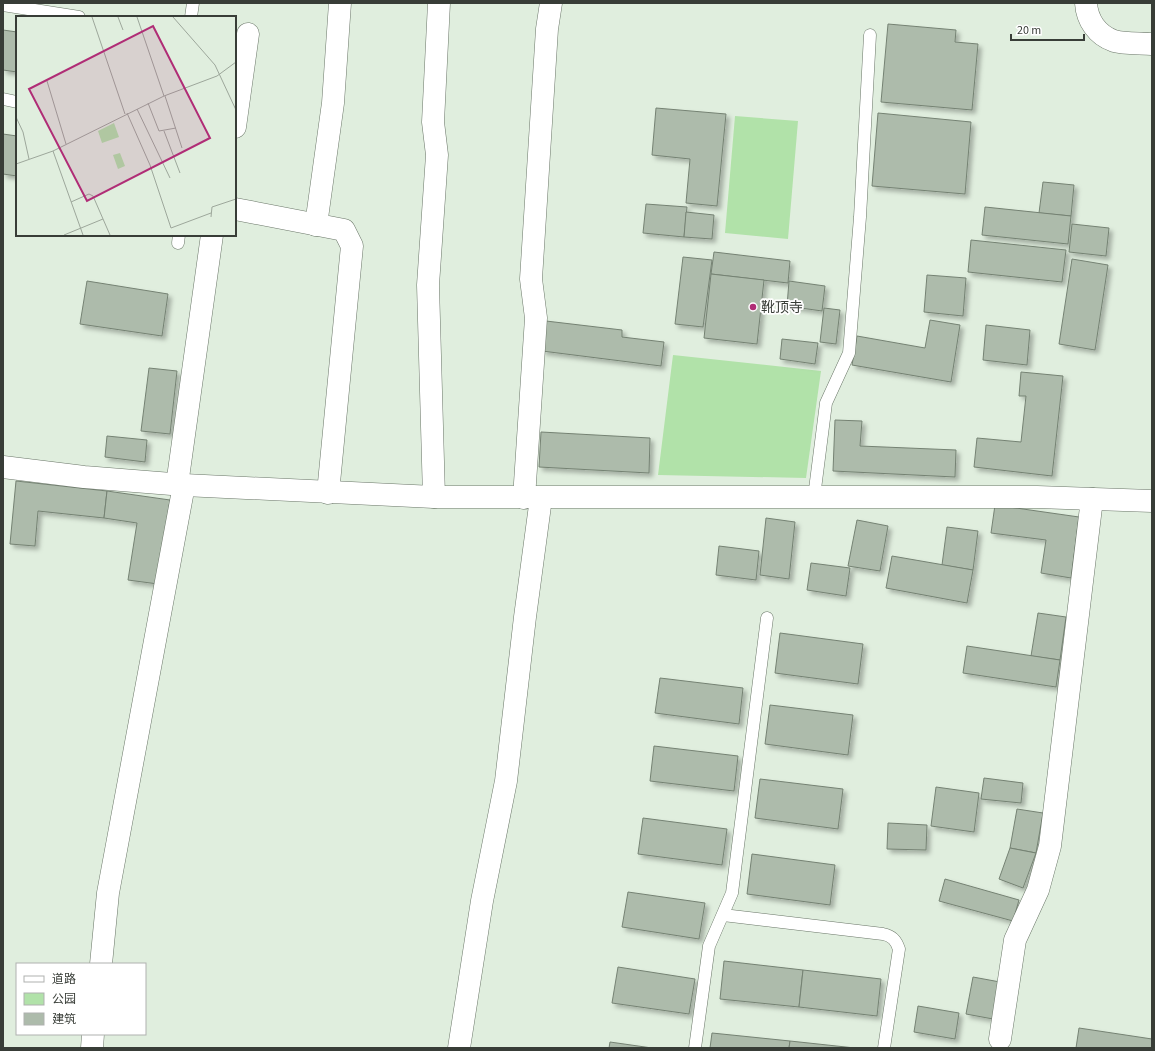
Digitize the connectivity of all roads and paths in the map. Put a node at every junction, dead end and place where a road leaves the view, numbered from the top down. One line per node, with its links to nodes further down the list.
1 (193, 3): 8 (lane)
2 (340, 3): 16 (street)
3 (439, 3): 21 (street)
4 (551, 3): 23 (street)
5 (1086, 3): 11 (street)
6 (3, 5): 7 (lane)
7 (73, 16)
8 (191, 16)
9 (248, 34): 14 (street)
10 (870, 35): 22 (lane)
11 (1152, 44)
12 (3, 99): 13 (lane)
13 (16, 102)
14 (236, 120)
15 (236, 209): 16 (street)
16 (316, 225): 20 (street)
17 (212, 236): 19 (street)
18 (3, 467): 19 (street)
19 (180, 485): 20 (street); 28 (street)
20 (328, 493): 21 (street)
21 (434, 497): 23 (street)
22 (814, 497): 23 (street); 24 (street)
23 (532, 498): 32 (street)
24 (1092, 499): 25 (street); 30 (street)
25 (1152, 501)
26 (766, 618): 27 (lane)
27 (723, 915): 33 (lane); 34 (lane)
28 (101, 963)
29 (93, 1035): 31 (street)
30 (1000, 1039)
31 (92, 1048)
32 (459, 1048)
33 (695, 1048)
34 (884, 1048)

